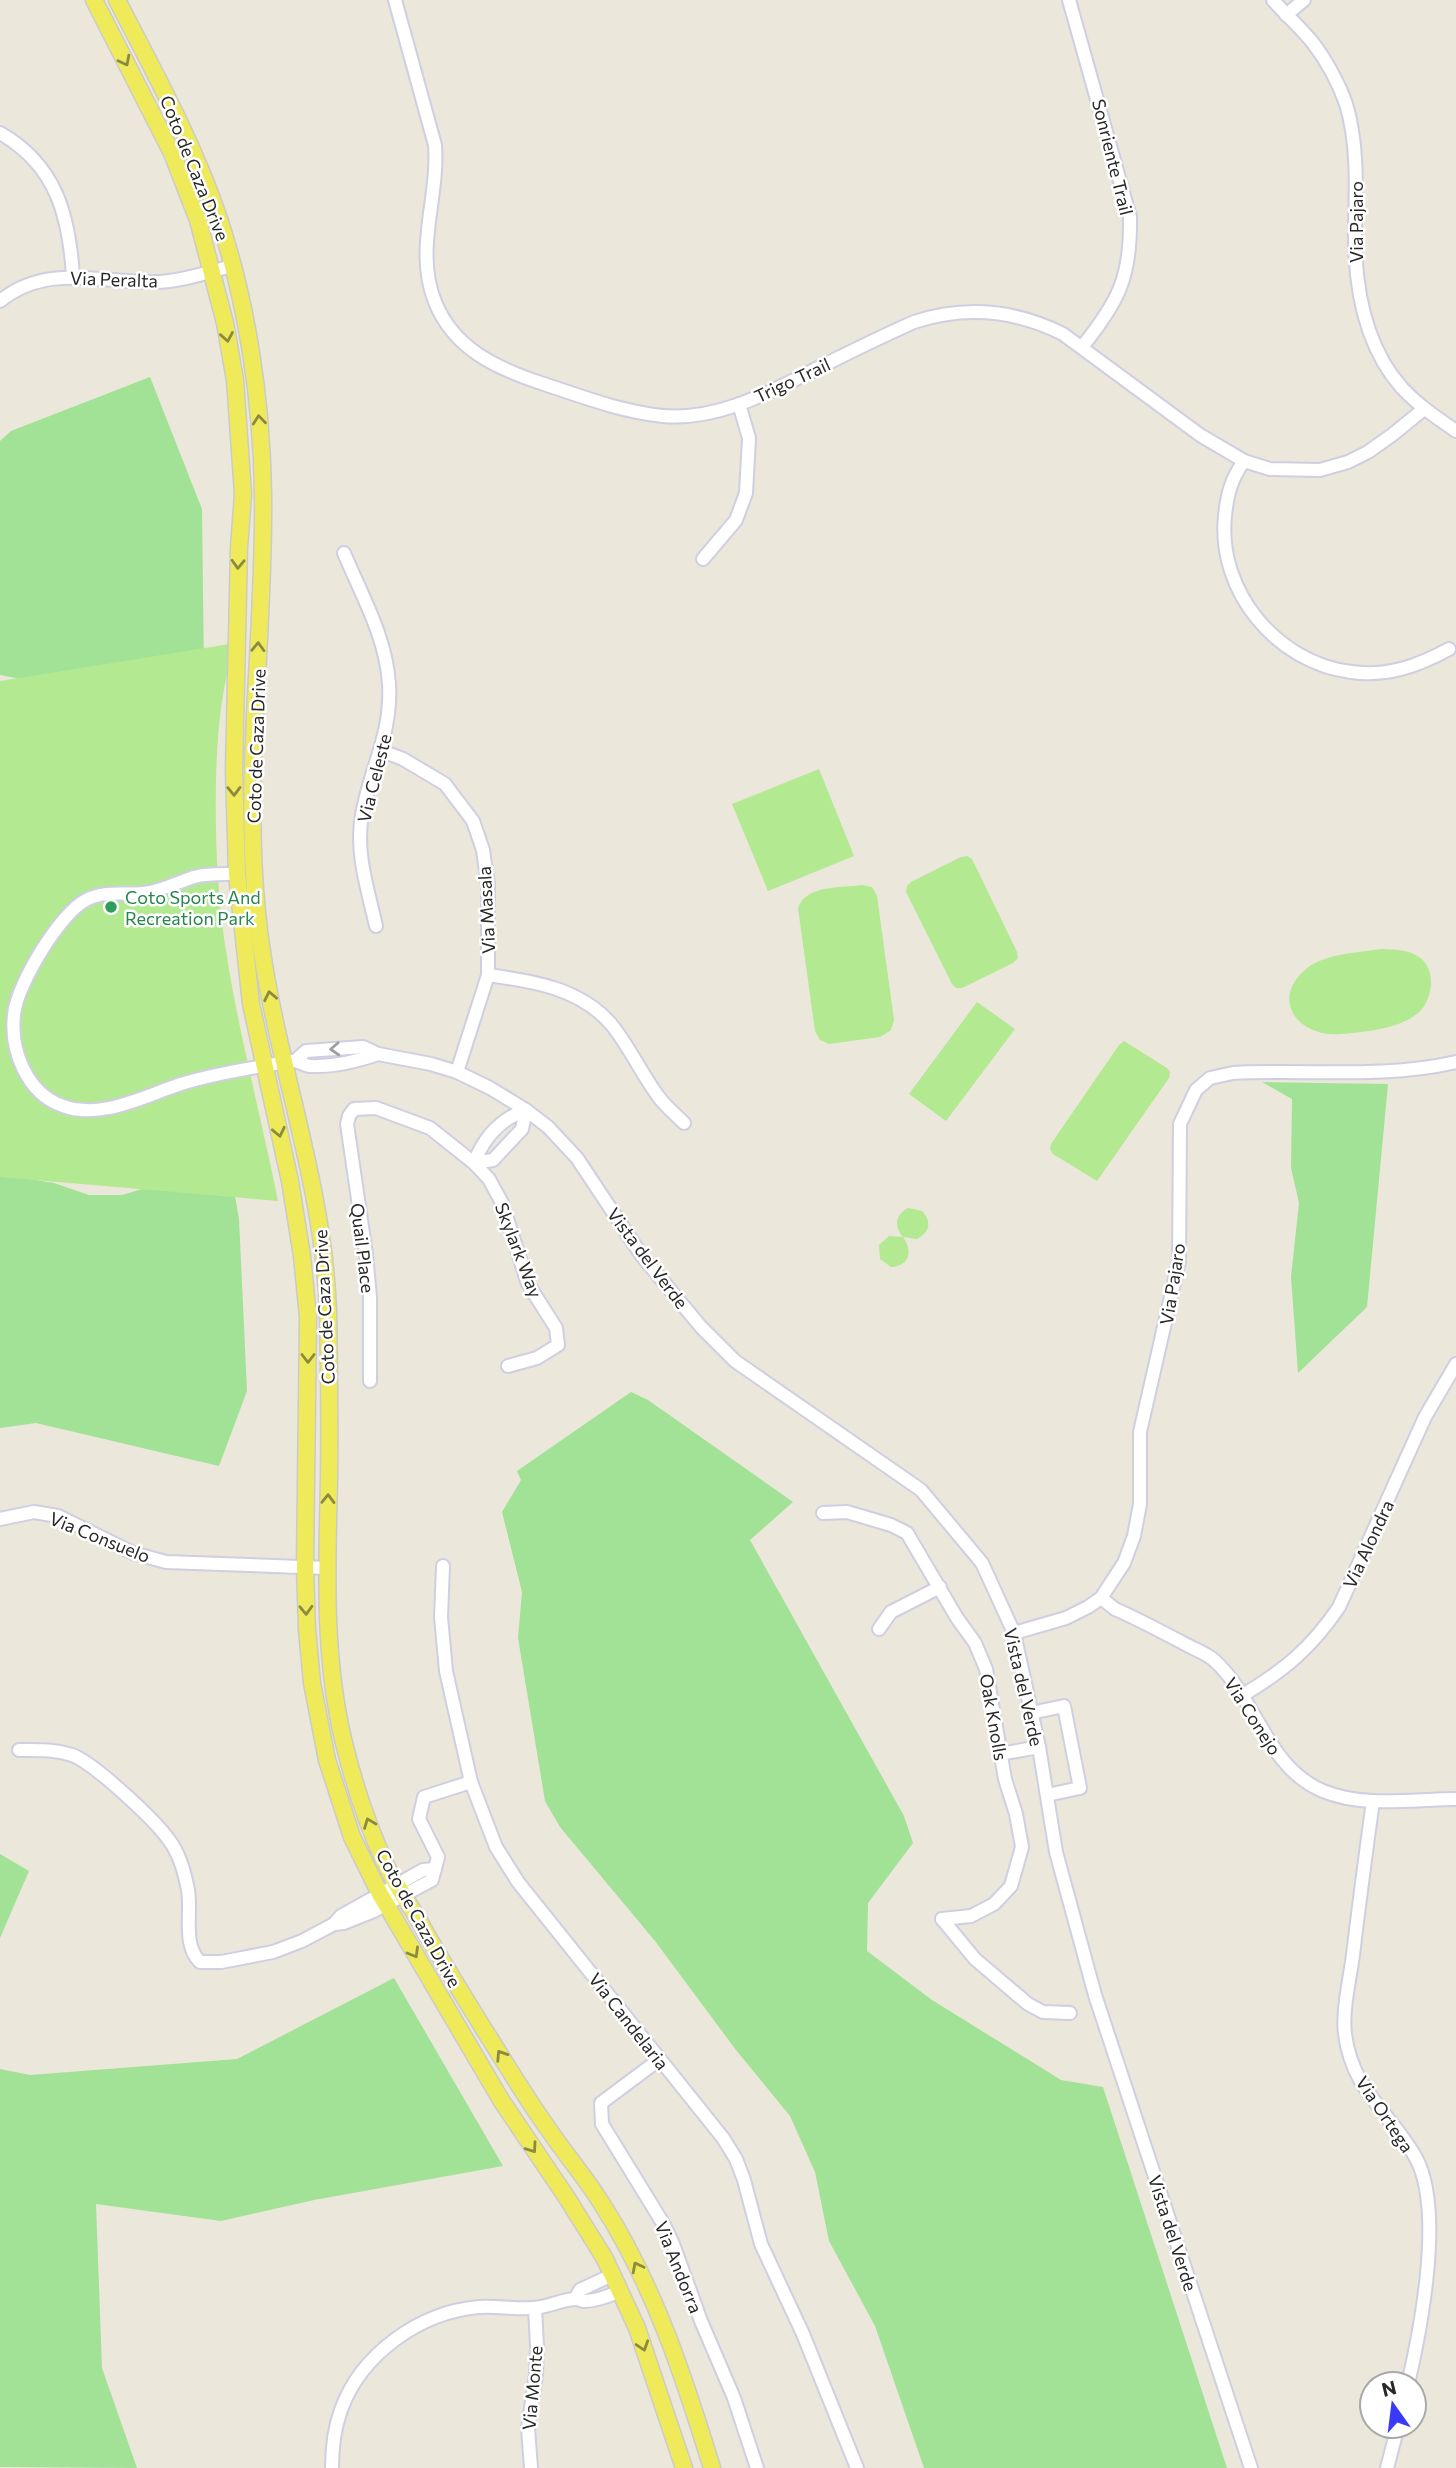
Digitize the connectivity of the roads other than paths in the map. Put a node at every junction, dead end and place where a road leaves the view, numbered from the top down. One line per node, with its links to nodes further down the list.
1 (94, 0): 10 (main road, Coto de Caza Drive, one-way to 10)
2 (117, 0): 9 (main road, Coto de Caza Drive)
3 (395, 0): 14 (street, Trigo Trail)
4 (1069, 0): 13 (street, Sonriente Trail)
5 (1273, 0): 7 (street, Via Pajaro)
6 (1304, 0): 7 (street)
7 (1286, 15): 15 (street, Via Pajaro)
8 (0, 133): 11 (street)
9 (232, 266): 10 (street, Via Peralta); 25 (main road, Coto de Caza Drive, one-way to 9)
10 (212, 271): 11 (street, Via Peralta); 22 (main road, Coto de Caza Drive, one-way to 22)
11 (73, 276): 12 (street, Via Peralta)
12 (0, 301)
13 (1083, 347): 14 (street, Trigo Trail); 17 (street, Trigo Trail)
14 (739, 404): 19 (street)
15 (1424, 409): 16 (street, Via Pajaro); 17 (street, Trigo Trail)
16 (1456, 431)
17 (1244, 461): 20 (street)
18 (344, 553): 21 (street, Via Celeste)
19 (703, 559)
20 (1449, 649)
21 (382, 751): 23 (street, Via Celeste); 24 (street, Via Masala)
22 (237, 874): 27 (main road, Coto de Caza Drive); 27 (street, Vista del Verde)
23 (376, 926)
24 (488, 975): 28 (street, Via Masala); 31 (street)
25 (290, 1062): 27 (street, Vista del Verde); 28 (street, Vista del Verde); 40 (main road, Coto de Caza Drive, one-way to 25)
26 (1456, 1062): 42 (street, Via Pajaro)
27 (265, 1066): 39 (main road, Coto de Caza Drive, one-way to 39)
28 (457, 1072): 29 (street, Vista del Verde)
29 (526, 1110): 32 (street); 32 (street); 44 (street, Vista del Verde)
30 (349, 1116): 32 (street, Skylark Way); 35 (street, Quail Place)
31 (684, 1123)
32 (474, 1163): 34 (street, Skylark Way)
33 (1456, 1364): 45 (street, Via Alondra)
34 (508, 1366)
35 (370, 1381)
36 (822, 1513): 41 (street, Oak Knolls)
37 (0, 1519): 39 (street, Via Consuelo)
38 (443, 1566): 50 (street, Via Candelaria)
39 (305, 1567): 40 (street, Via Consuelo); 55 (main road, Coto de Caza Drive, one-way to 55)
40 (327, 1568): 54 (main road, Coto de Caza Drive, one-way to 40)
41 (940, 1587): 43 (street); 49 (street, Oak Knolls)
42 (1101, 1598): 44 (street, Via Pajaro); 45 (street, Via Conejo)
43 (879, 1629)
44 (1014, 1633): 46 (street, Vista del Verde)
45 (1243, 1695): 53 (street, Via Conejo)
46 (1031, 1713): 47 (street, Vista del Verde); 51 (street)
47 (1039, 1748): 49 (street); 51 (street, Vista del Verde)
48 (19, 1750): 55 (street)
49 (1000, 1754): 56 (street, Oak Knolls)
50 (471, 1782): 54 (street); 57 (street, Via Candelaria)
51 (1047, 1795): 70 (street, Vista del Verde)
52 (1456, 1799): 53 (street, Via Conejo)
53 (1373, 1801): 62 (street, Via Ortega)
54 (401, 1891): 55 (street); 67 (main road, Coto de Caza Drive, one-way to 54)
55 (384, 1900): 58 (main road, Coto de Caza Drive, one-way to 58)
56 (1070, 2013)
57 (660, 2060): 68 (street, Via Andorra); 69 (street, Via Candelaria)
58 (612, 2275): 59 (main road, Coto de Caza Drive); 60 (street)
59 (620, 2291): 60 (street); 66 (main road, Coto de Caza Drive, one-way to 66)
60 (575, 2299): 61 (street)
61 (534, 2308): 64 (street); 65 (street, Via Monte)
62 (1411, 2370)
63 (1394, 2440): 71 (street)
64 (331, 2468)
65 (531, 2468)
66 (684, 2468)
67 (712, 2468)
68 (757, 2468)
69 (857, 2468)
70 (1251, 2468)
71 (1387, 2468)

